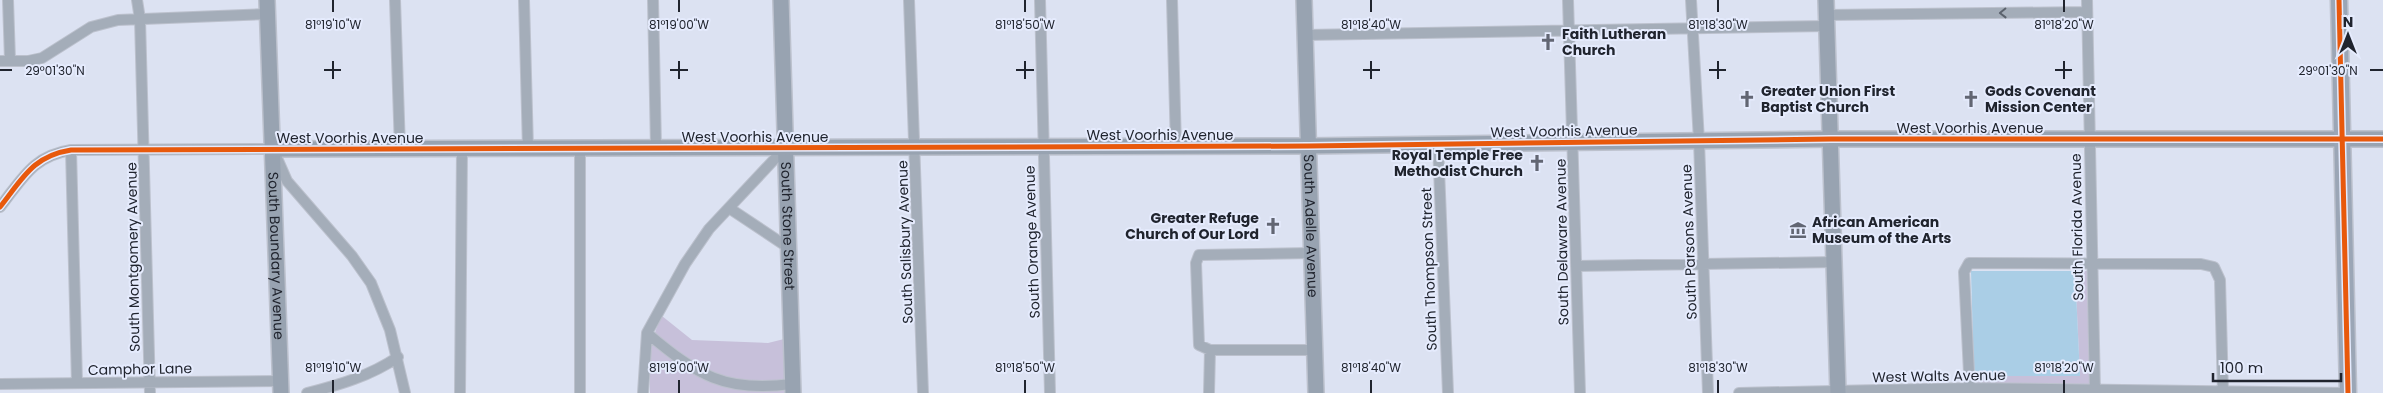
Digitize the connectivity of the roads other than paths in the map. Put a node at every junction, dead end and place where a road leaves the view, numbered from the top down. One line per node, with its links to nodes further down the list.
1 (8, 0): 22 (street)
2 (137, 0): 18 (street, South Montgomery Avenue)
3 (395, 0): 37 (street)
4 (524, 0): 39 (street)
5 (652, 0): 34 (street)
6 (781, 0): 35 (street, South Stone Street)
7 (910, 0): 36 (street, South Salisbury Avenue)
8 (1040, 0): 31 (street, South Orange Avenue)
9 (1172, 0): 32 (street)
10 (1304, 0): 21 (street, South Adelle Avenue)
11 (1568, 0): 20 (street, South Delaware Avenue)
12 (1691, 0): 19 (street, South Parsons Avenue)
13 (2087, 0): 16 (street, South Florida Avenue)
14 (2339, 0): 25 (main road)
15 (267, 7): 18 (street); 42 (street, South Boundary Avenue)
16 (2087, 12): 17 (street, one-way to 17); 23 (street, South Florida Avenue)
17 (1827, 13): 19 (street); 24 (street)
18 (140, 19): 22 (street); 41 (street, South Montgomery Avenue)
19 (1692, 28): 20 (street); 27 (street, South Parsons Avenue)
20 (1569, 30): 21 (street); 28 (street, South Delaware Avenue)
21 (1305, 35): 30 (street, South Adelle Avenue)
22 (5, 60)
23 (2089, 138): 24 (street, West Voorhis Avenue); 25 (street, West Voorhis Avenue); 48 (street, South Florida Avenue)
24 (1831, 139): 27 (street, West Voorhis Avenue); 47 (street)
25 (2343, 139): 26 (street, West Voorhis Avenue); 78 (main road)
26 (2383, 139)
27 (1699, 141): 28 (street, West Voorhis Avenue); 49 (street, South Parsons Avenue)
28 (1574, 142): 29 (street, West Voorhis Avenue); 50 (street, South Delaware Avenue)
29 (1438, 144): 30 (street, West Voorhis Avenue); 74 (street, South Thompson Street)
30 (1309, 146): 32 (street, West Voorhis Avenue); 46 (street, South Adelle Avenue)
31 (1044, 147): 32 (street, West Voorhis Avenue); 36 (street, West Voorhis Avenue); 71 (street, South Orange Avenue)
32 (1176, 147)
33 (580, 148): 34 (street, West Voorhis Avenue); 39 (street, West Voorhis Avenue); 68 (street)
34 (656, 148): 35 (street, West Voorhis Avenue)
35 (785, 148): 36 (street, West Voorhis Avenue); 44 (street); 45 (street, South Stone Street)
36 (915, 148): 70 (street, South Salisbury Avenue)
37 (400, 149): 38 (street, West Voorhis Avenue); 42 (street, West Voorhis Avenue)
38 (462, 149): 39 (street, West Voorhis Avenue); 67 (street)
39 (528, 149)
40 (71, 150): 41 (street, West Voorhis Avenue); 43 (street, West Voorhis Avenue); 55 (street)
41 (144, 150): 42 (street, West Voorhis Avenue); 59 (street, South Montgomery Avenue)
42 (273, 150): 54 (street); 57 (street, South Boundary Avenue)
43 (0, 207)
44 (729, 208): 45 (street); 51 (street)
45 (789, 248): 60 (street, South Stone Street)
46 (1311, 253): 52 (street); 53 (street, South Adelle Avenue)
47 (1835, 262): 49 (street); 63 (street)
48 (2092, 263): 61 (street); 62 (street, South Florida Avenue); 64 (street)
49 (1704, 264): 50 (street); 76 (street, South Parsons Avenue)
50 (1576, 266): 75 (street, South Delaware Avenue)
51 (647, 332): 60 (street); 69 (street)
52 (1210, 350): 53 (street); 72 (street)
53 (1315, 350): 73 (street, South Adelle Avenue)
54 (398, 357): 65 (street); 66 (street)
55 (77, 383): 58 (street, Camphor Lane); 59 (street, Camphor Lane)
56 (0, 384): 58 (street, Camphor Lane)
57 (281, 387): 59 (street, Camphor Lane)
58 (22, 388)
59 (150, 388)
60 (792, 389)
61 (1970, 390): 62 (street, West Walts Avenue); 63 (street, West Walts Avenue)
62 (2095, 391): 64 (street, West Walts Avenue)
63 (1838, 392): 77 (street, West Walts Avenue)
64 (2223, 392): 78 (street, West Walts Avenue)
65 (307, 393)
66 (405, 393)
67 (460, 393)
68 (580, 393)
69 (643, 393)
70 (924, 393)
71 (1050, 393)
72 (1209, 393)
73 (1316, 393)
74 (1448, 393)
75 (1580, 393)
76 (1708, 393)
77 (1740, 393)
78 (2348, 393)

